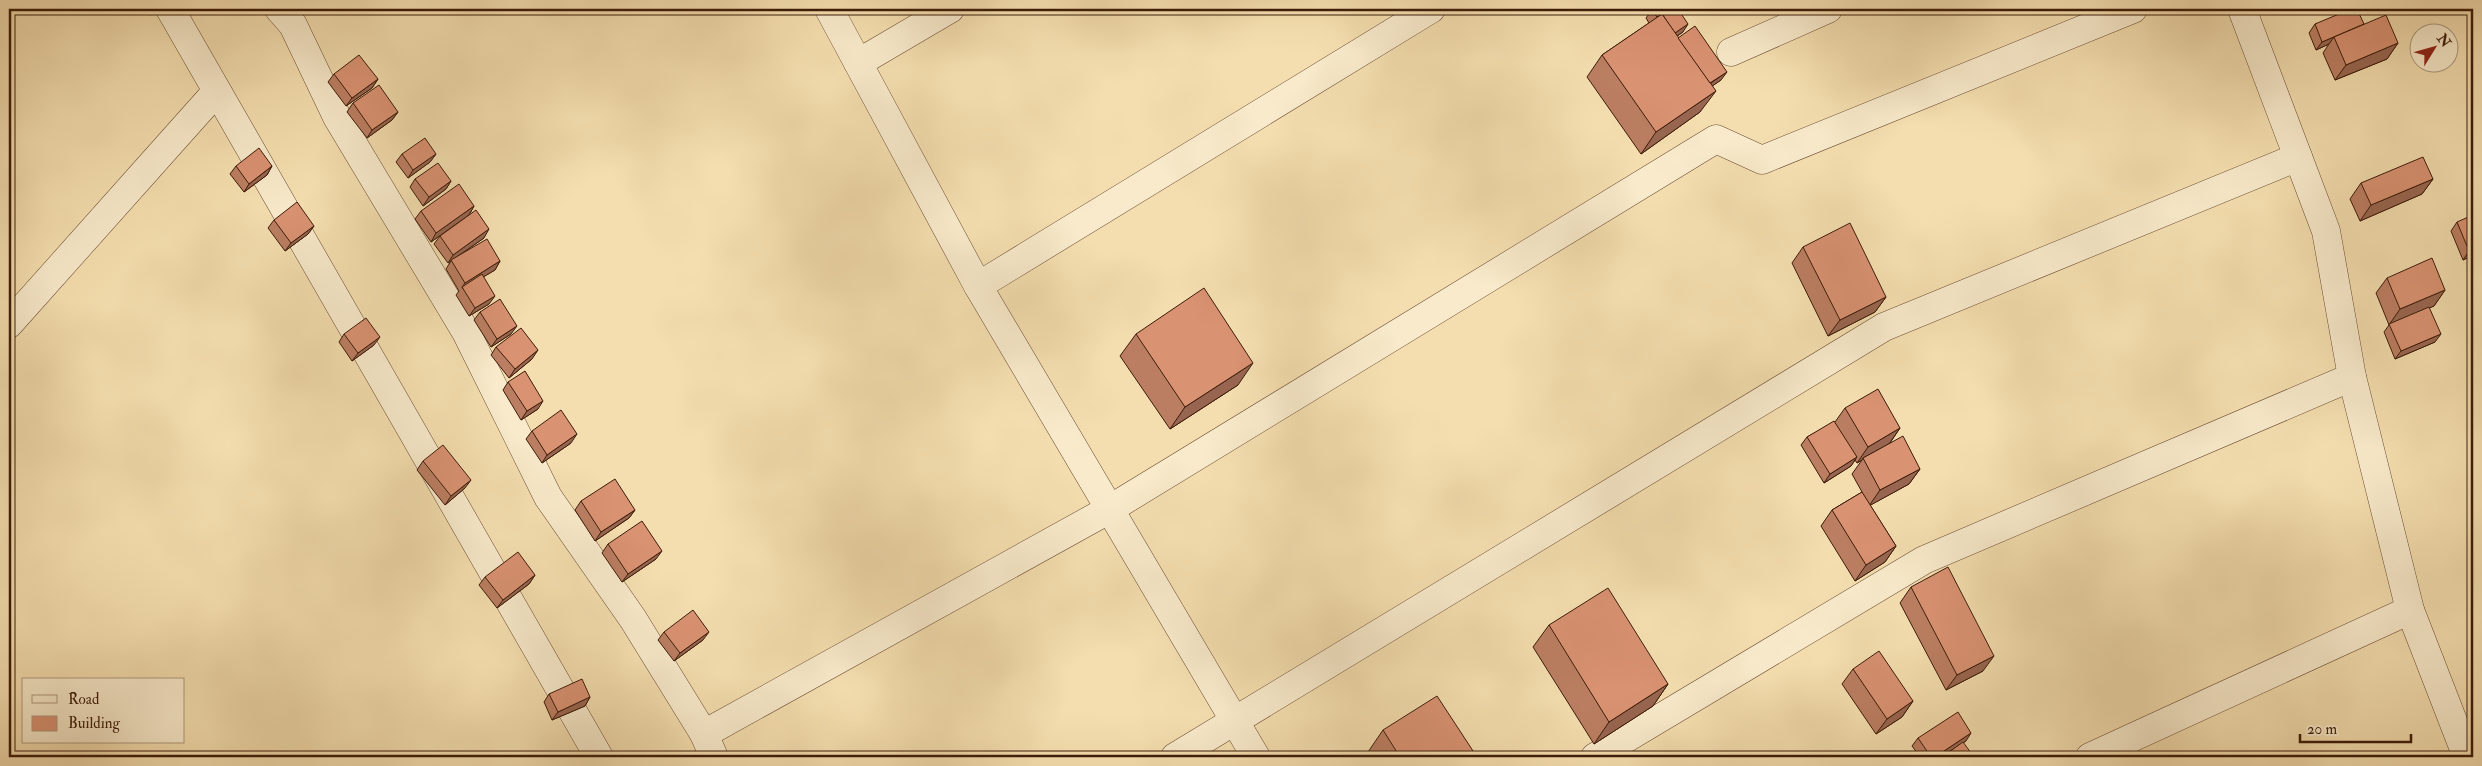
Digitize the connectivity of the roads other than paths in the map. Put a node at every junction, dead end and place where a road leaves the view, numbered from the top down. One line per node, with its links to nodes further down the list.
1 (170, 9): 11 (street)
2 (279, 9): 19 (street)
3 (829, 9): 10 (street)
4 (950, 9): 10 (street)
5 (1431, 9): 13 (street)
6 (1828, 9): 9 (street)
7 (2133, 9): 16 (street)
8 (2242, 9): 12 (street)
9 (1731, 52)
10 (858, 63): 13 (street)
11 (216, 92): 14 (street); 20 (street)
12 (2298, 157): 15 (street); 18 (street)
13 (978, 286): 16 (street)
14 (9, 324)
15 (2352, 377): 17 (street); 23 (street)
16 (1110, 509): 18 (street); 19 (street)
17 (2410, 610): 24 (street); 25 (street)
18 (1235, 722): 21 (street); 22 (street)
19 (709, 746)
20 (599, 757)
21 (1175, 757)
22 (1256, 757)
23 (1595, 757)
24 (2090, 757)
25 (2467, 757)

